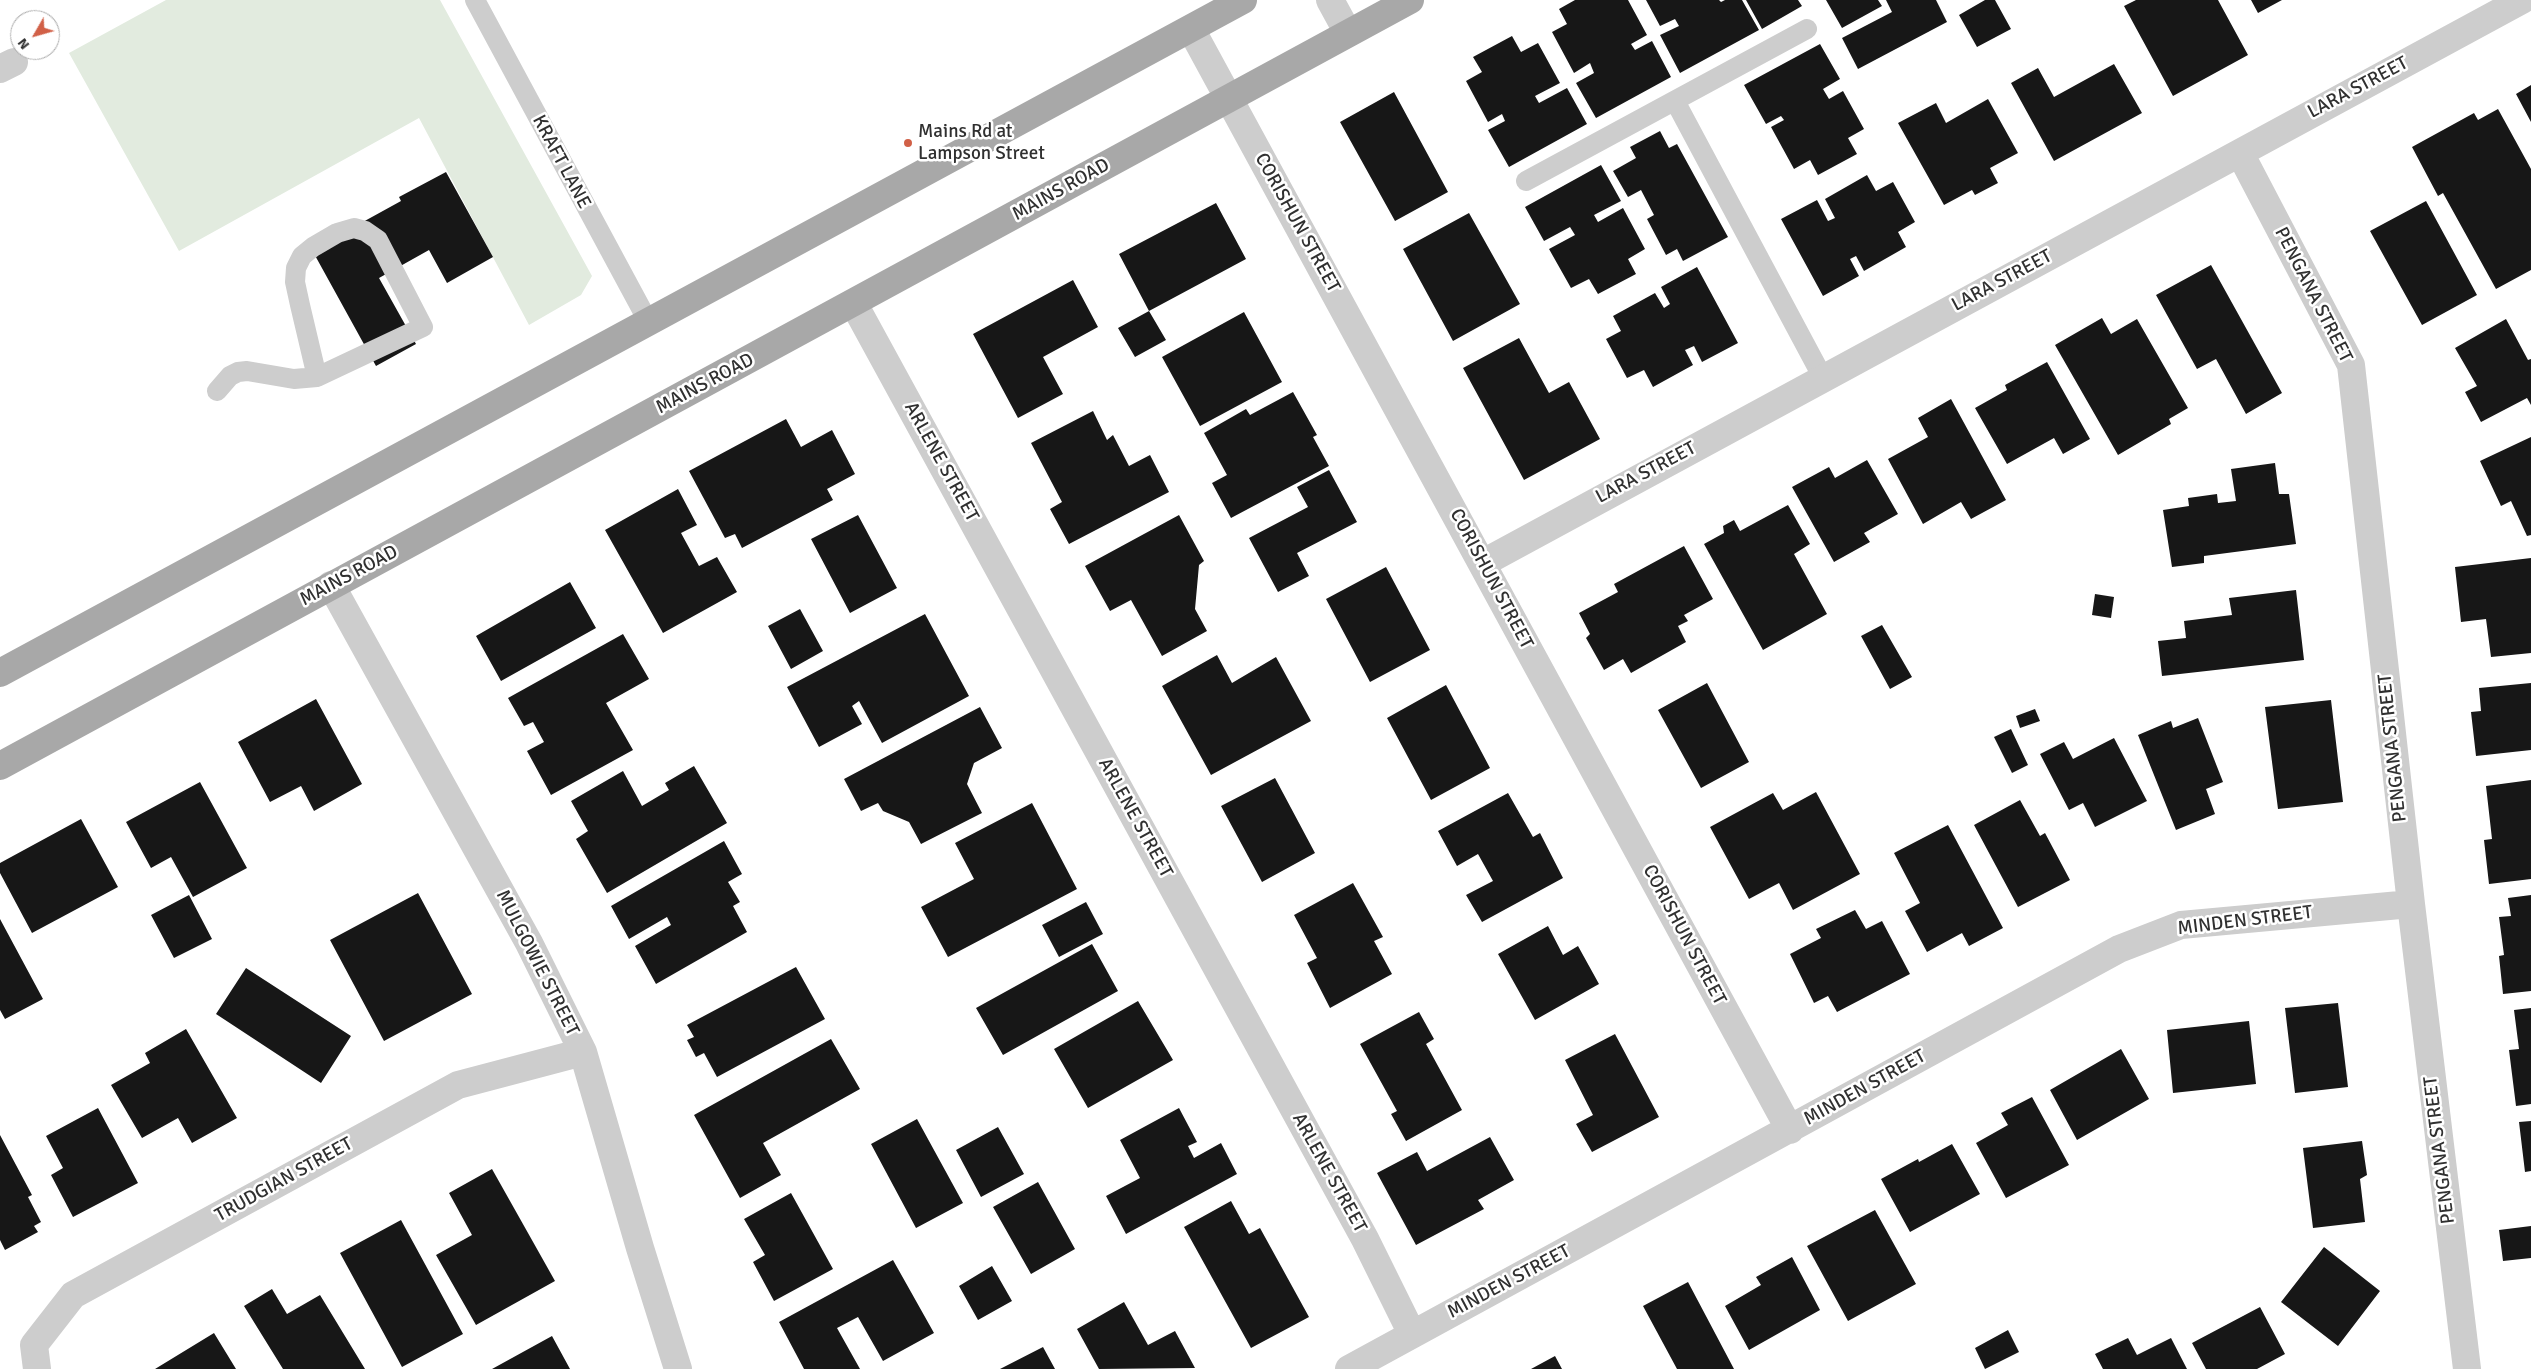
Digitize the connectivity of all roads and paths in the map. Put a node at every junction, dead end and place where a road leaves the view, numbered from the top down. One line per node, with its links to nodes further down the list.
1 (475, 0): 14 (lane, KRAFT LANE)
2 (1243, 0): 6 (main road)
3 (1330, 0): 8 (street)
4 (1410, 0): 8 (main road, MAINS ROAD)
5 (2522, 0): 11 (street, LARA STREET)
6 (1191, 29): 9 (street, CORISHUN STREET); 14 (main road)
7 (1807, 29): 10 (lane)
8 (1348, 33): 9 (main road, MAINS ROAD)
9 (1230, 99): 13 (main road, MAINS ROAD); 18 (street, CORISHUN STREET)
10 (1675, 101): 12 (lane); 16 (lane)
11 (2240, 153): 16 (street, LARA STREET); 22 (street, PENGANA STREET)
12 (1526, 181)
13 (854, 304): 19 (main road, MAINS ROAD); 25 (street, ARLENE STREET)
14 (649, 323): 20 (main road)
15 (318, 377): 15 (lane); 17 (lane)
16 (1823, 378): 18 (street, LARA STREET)
17 (217, 391)
18 (1483, 563): 24 (street, CORISHUN STREET)
19 (331, 586): 21 (main road, MAINS ROAD); 23 (street, MULGOWIE STREET)
20 (0, 673)
21 (0, 766)
22 (2410, 904): 24 (street, MINDEN STREET); 29 (street, PENGANA STREET)
23 (583, 1052): 26 (street, TRUDGIAN STREET); 27 (street, MULGOWIE STREET)
24 (1790, 1130): 25 (street, MINDEN STREET)
25 (1412, 1334): 28 (street, MINDEN STREET)
26 (37, 1369)
27 (678, 1369)
28 (1349, 1369)
29 (2467, 1369)

